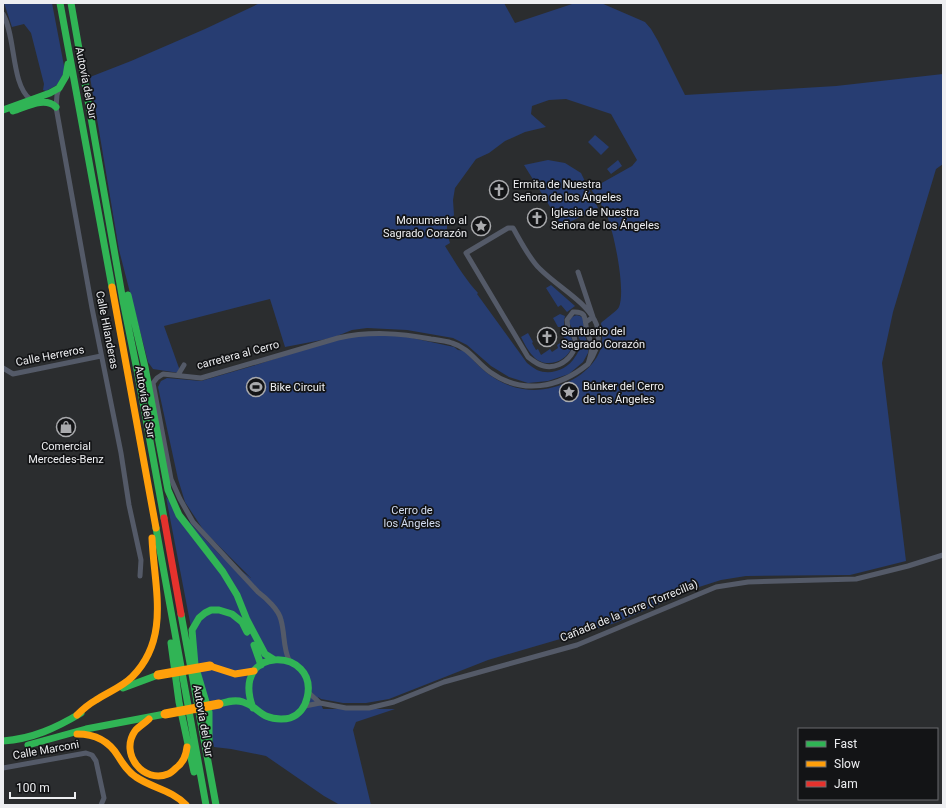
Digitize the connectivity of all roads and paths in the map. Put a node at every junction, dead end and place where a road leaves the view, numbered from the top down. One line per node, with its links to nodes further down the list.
1 (60, 3): 8 (main road, Autovía del Sur)
2 (71, 3): 5 (main road, Autovía del Sur)
3 (76, 3): 5 (main road)
4 (3, 14): 7 (street)
5 (74, 20): 14 (main road, Autovía del Sur)
6 (3, 31): 7 (street)
7 (10, 34): 10 (street)
8 (69, 59): 9 (main road); 25 (main road, Autovía del Sur)
9 (59, 88): 10 (main road); 11 (street, Calle Hilanderas)
10 (30, 103): 11 (main road); 12 (main road); 13 (main road)
11 (56, 107): 20 (street, Calle Hilanderas)
12 (3, 110)
13 (3, 115)
14 (113, 246): 30 (main road); 48 (main road, Autovía del Sur)
15 (578, 272): 16 (street)
16 (593, 317): 17 (street); 17 (street); 18 (street)
17 (586, 322): 19 (street)
18 (598, 328): 19 (street); 21 (street)
19 (587, 333): 21 (street)
20 (101, 356): 23 (street, Calle Herreros); 28 (street, Calle Hilanderas)
21 (588, 364): 24 (street, carretera al Cerro)
22 (184, 365): 24 (street)
23 (3, 368)
24 (178, 375): 29 (street, carretera al Cerro)
25 (140, 443): 26 (main road); 47 (main road, Autovía del Sur)
26 (152, 538): 38 (main road); 40 (main road)
27 (943, 555): 34 (street, Cañada de la Torre (Torrecilla))
28 (140, 576)
29 (284, 645): 30 (street); 31 (street)
30 (277, 657): 31 (main road); 32 (main road)
31 (290, 661): 33 (main road)
32 (258, 668): 36 (main road); 38 (main road, bridge); 49 (main road)
33 (309, 693): 34 (street); 35 (main road)
34 (320, 703): 35 (street, Cañada de la Torre (Torrecilla))
35 (305, 706): 36 (main road)
36 (253, 708): 37 (main road, bridge)
37 (165, 714): 39 (main road); 40 (main road)
38 (77, 715): 41 (main road)
39 (58, 737): 42 (main road); 45 (main road)
40 (186, 738): 46 (main road)
41 (3, 741)
42 (3, 747)
43 (3, 768): 44 (street, Calle Marconi)
44 (102, 804)
45 (186, 805)
46 (200, 805)
47 (206, 805)
48 (216, 805)
49 (220, 805)

